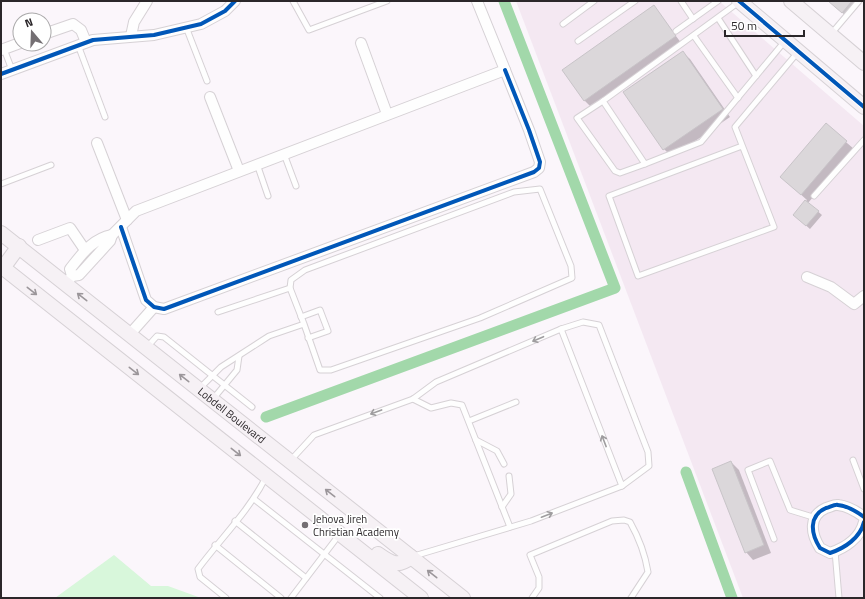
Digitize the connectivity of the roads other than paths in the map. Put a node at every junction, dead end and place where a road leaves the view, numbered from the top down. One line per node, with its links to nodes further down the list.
1 (147, 1): 20 (street)
2 (234, 1): 16 (street)
3 (293, 1): 4 (lane)
4 (387, 1)
5 (477, 1): 30 (street)
6 (594, 1): 15 (lane)
7 (635, 1): 23 (lane)
8 (681, 1): 14 (lane)
9 (718, 1): 14 (lane)
10 (740, 1): 13 (lane); 22 (main road)
11 (791, 1): 19 (main road)
12 (859, 1): 19 (lane)
13 (718, 18): 21 (lane); 32 (lane)
14 (693, 19): 18 (lane)
15 (563, 24)
16 (186, 27): 20 (street); 33 (lane)
17 (52, 31): 25 (street)
18 (676, 31)
19 (831, 34): 28 (main road)
20 (131, 36): 25 (street)
21 (694, 36): 35 (lane); 36 (lane)
22 (786, 40): 27 (main road); 32 (lane)
23 (578, 41)
24 (361, 43): 38 (street)
25 (82, 44): 29 (street); 39 (lane)
26 (3, 50): 29 (lane)
27 (798, 51): 37 (main road); 42 (lane)
28 (864, 63)
29 (12, 70): 31 (street)
30 (505, 70): 38 (street); 65 (street)
31 (1, 74)
32 (756, 76): 35 (lane)
33 (207, 81)
34 (210, 97): 47 (street)
35 (738, 98): 45 (lane)
36 (603, 101): 45 (lane); 45 (lane)
37 (864, 107)
38 (387, 114): 43 (street)
39 (105, 117)
40 (864, 140): 51 (lane)
41 (97, 144): 52 (street)
42 (742, 146): 42 (lane)
43 (284, 154): 44 (street); 49 (lane)
44 (257, 164): 47 (street); 50 (lane)
45 (645, 164)
46 (51, 165): 48 (lane)
47 (239, 171): 52 (street)
48 (1, 184)
49 (296, 186)
50 (268, 196)
51 (814, 196)
52 (124, 224): 54 (street); 65 (street)
53 (1, 233): 56 (main road, Lobdell Boulevard)
54 (112, 235): 57 (street); 58 (street)
55 (38, 240): 57 (street)
56 (18, 246): 60 (main road); 62 (main road, Lobdell Boulevard)
57 (85, 250): 58 (street); 59 (street); 62 (street)
58 (100, 252): 59 (street)
59 (88, 264): 62 (street)
60 (2, 268): 86 (main road, one-way to 86)
61 (807, 277): 64 (street)
62 (69, 280): 70 (main road, Lobdell Boulevard, one-way to 62)
63 (290, 288): 66 (lane); 67 (lane); 71 (lane)
64 (864, 296)
65 (154, 307): 70 (street)
66 (218, 312)
67 (301, 317): 68 (lane); 71 (lane)
68 (304, 324): 71 (lane); 73 (lane)
69 (561, 329): 77 (lane, one-way to 77); 88 (lane, one-way to 69); 88 (lane)
70 (130, 334): 72 (main road, Lobdell Boulevard)
71 (308, 338)
72 (146, 347): 74 (lane); 76 (main road, Lobdell Boulevard, one-way to 72)
73 (238, 356): 74 (lane); 75 (lane)
74 (213, 375): 75 (lane); 76 (lane)
75 (226, 385): 78 (lane); 80 (lane)
76 (199, 389): 78 (main road, Lobdell Boulevard)
77 (413, 399): 81 (lane); 84 (lane, one-way to 84)
78 (212, 400): 84 (main road, Lobdell Boulevard)
79 (516, 402): 81 (lane)
80 (252, 407)
81 (469, 421): 82 (lane)
82 (476, 440): 85 (lane); 91 (lane)
83 (853, 460): 89 (lane)
84 (290, 461): 102 (main road, Lobdell Boulevard, one-way to 84)
85 (504, 464)
86 (267, 476): 90 (lane); 97 (main road)
87 (509, 476): 91 (lane)
88 (622, 486): 96 (lane, one-way to 88)
89 (864, 489)
90 (254, 499): 94 (lane); 101 (lane)
91 (502, 506): 96 (lane)
92 (864, 517): 93 (street)
93 (816, 518): 98 (lane); 100 (street)
94 (235, 521): 99 (lane); 103 (lane)
95 (864, 523): 100 (street)
96 (510, 527): 102 (lane)
97 (342, 536): 101 (lane); 102 (main road); 108 (main road)
98 (774, 539)
99 (215, 545): 104 (lane); 105 (lane)
100 (835, 551): 112 (lane)
101 (324, 554): 103 (lane); 107 (lane)
102 (411, 557): 109 (main road, Lobdell Boulevard, one-way to 102)
103 (306, 578): 106 (lane)
104 (226, 598)
105 (281, 598)
106 (291, 598)
107 (380, 598)
108 (421, 598)
109 (463, 598)
110 (532, 598): 111 (lane)
111 (631, 598)
112 (839, 598)

